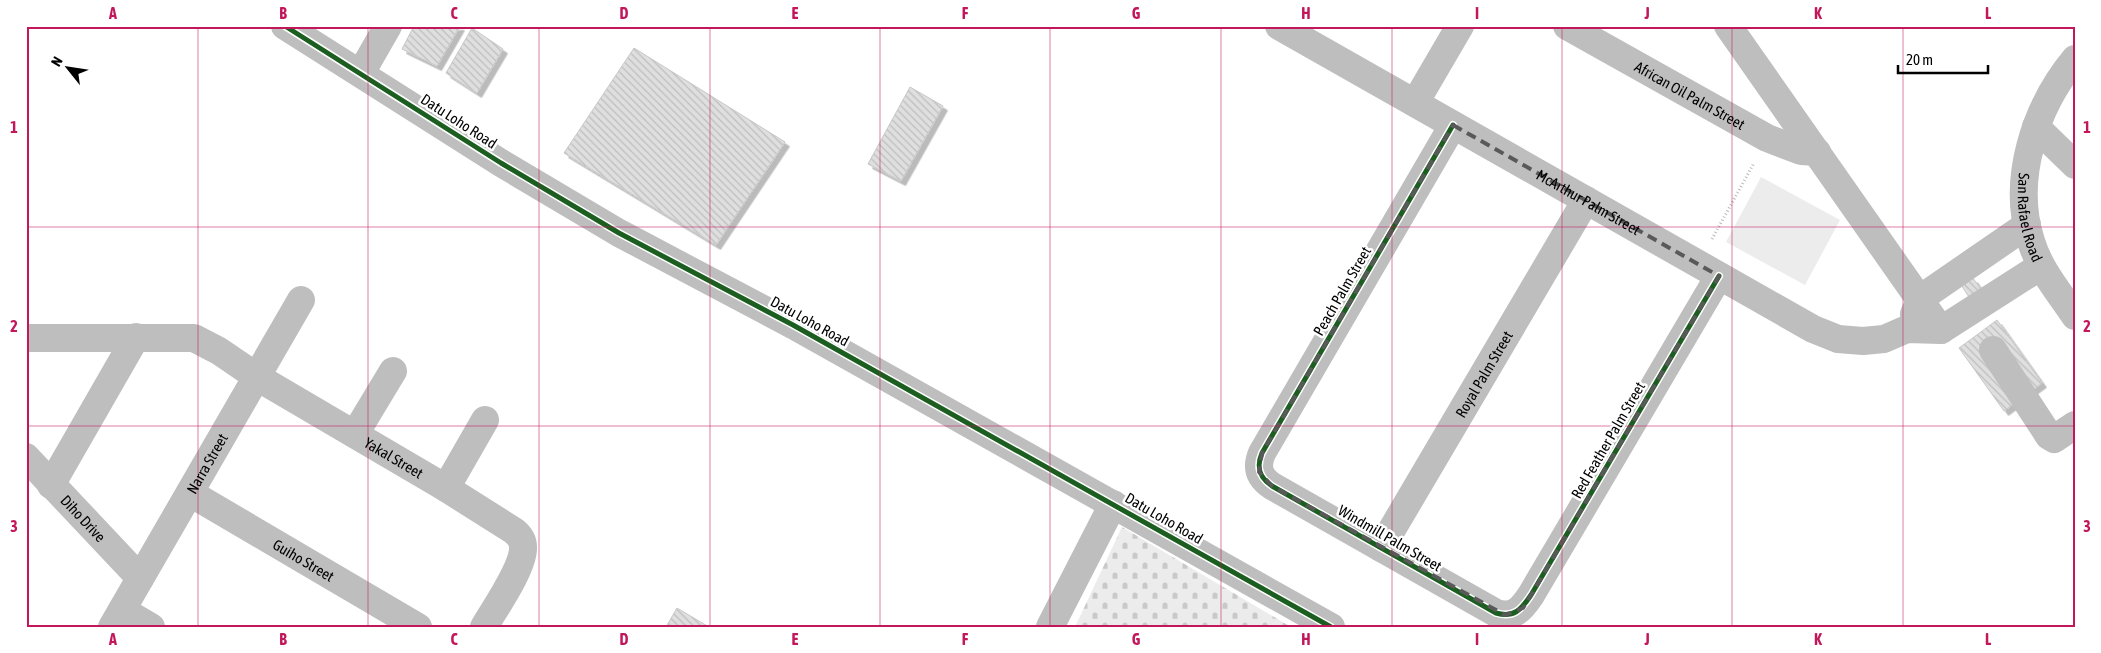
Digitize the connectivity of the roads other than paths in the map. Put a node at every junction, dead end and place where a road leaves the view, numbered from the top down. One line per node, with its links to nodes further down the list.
1 (285, 26): 9 (street, Datu Loho Road)
2 (388, 26): 9 (street)
3 (1279, 26): 7 (street, McArthur Palm Street)
4 (1460, 26): 10 (street)
5 (1568, 26): 13 (street, African Oil Palm Street)
6 (1728, 26): 13 (street)
7 (1306, 33): 10 (street, McArthur Palm Street)
8 (2075, 59): 12 (street, San Rafael Road)
9 (361, 73): 37 (street, Datu Loho Road)
10 (1415, 103): 11 (street, McArthur Palm Street)
11 (1453, 125): 15 (street, McArthur Palm Street); 33 (street, Peach Palm Street)
12 (2036, 127): 14 (street); 16 (street, San Rafael Road)
13 (1817, 152): 19 (street)
14 (2075, 165)
15 (1586, 200): 18 (street, McArthur Palm Street); 38 (street, Royal Palm Street)
16 (2027, 225): 17 (street, San Rafael Road); 19 (street)
17 (2041, 266): 21 (street, San Rafael Road); 23 (street)
18 (1709, 270): 22 (street, McArthur Palm Street); 40 (street, Red Feather Palm Street)
19 (1921, 298): 22 (street); 23 (street)
20 (301, 300): 28 (street, Narra Street)
21 (2075, 316)
22 (1908, 329): 23 (street, McArthur Palm Street)
23 (1942, 330)
24 (136, 337): 25 (street, Yakal Street); 28 (street, Yakal Street); 34 (street)
25 (26, 338)
26 (1993, 350): 30 (street)
27 (392, 371): 31 (street)
28 (257, 377): 31 (street, Yakal Street); 36 (street, Narra Street)
29 (485, 420): 35 (street)
30 (2075, 425)
31 (354, 434): 35 (street, Yakal Street)
32 (26, 457): 34 (street, Diho Drive)
33 (1259, 472): 38 (street, Windmill Palm Street)
34 (51, 485): 39 (street, Diho Drive)
35 (446, 488): 44 (street, Yakal Street)
36 (190, 493): 39 (street, Narra Street); 43 (street, Guiho Street)
37 (1113, 504): 45 (street); 46 (street, Datu Loho Road)
38 (1381, 548): 40 (street, Windmill Palm Street)
39 (140, 578): 41 (street, Narra Street)
40 (1514, 614)
41 (117, 618): 42 (street)
42 (151, 627)
43 (418, 627)
44 (484, 627)
45 (1050, 627)
46 (1331, 627)

